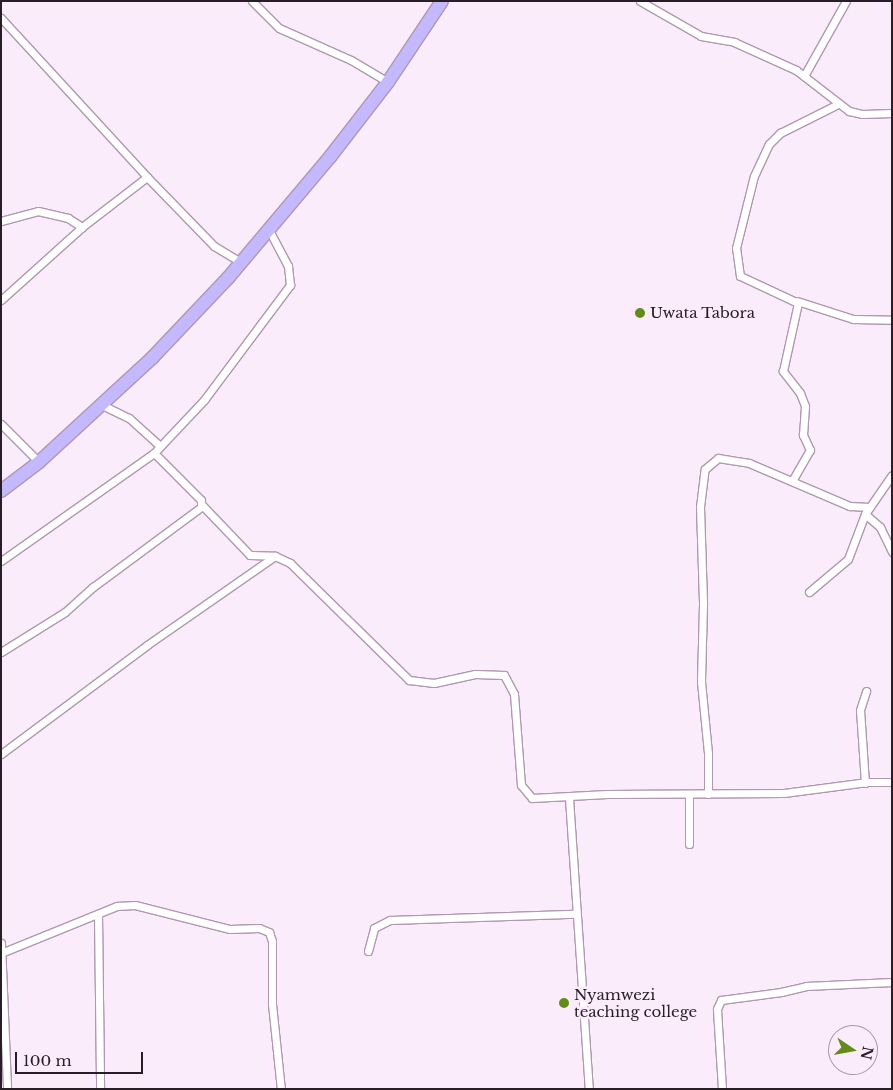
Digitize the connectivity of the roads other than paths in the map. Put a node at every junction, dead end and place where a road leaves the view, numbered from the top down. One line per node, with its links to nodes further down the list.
1 (252, 1): 7 (street)
2 (442, 1): 7 (highway)
3 (640, 1): 6 (street)
4 (846, 1): 6 (street)
5 (1, 18): 10 (street)
6 (804, 76): 8 (street)
7 (388, 82): 13 (highway)
8 (838, 104): 9 (street); 16 (street)
9 (892, 113)
10 (147, 178): 12 (street); 14 (street)
11 (1, 221): 12 (street)
12 (82, 228): 15 (street)
13 (270, 232): 14 (highway); 20 (street)
14 (242, 263): 18 (highway)
15 (1, 300)
16 (797, 301): 17 (street); 24 (street)
17 (892, 320)
18 (102, 405): 20 (street); 22 (highway)
19 (1, 424): 22 (street)
20 (160, 446): 21 (street)
21 (154, 453): 26 (street); 30 (street)
22 (39, 462): 25 (highway)
23 (892, 475): 27 (street)
24 (792, 481): 27 (street); 37 (street)
25 (1, 491)
26 (202, 505): 29 (street); 32 (street)
27 (867, 511): 28 (street); 31 (street)
28 (892, 552)
29 (275, 556): 34 (street); 39 (street)
30 (1, 561)
31 (809, 592)
32 (1, 652)
33 (866, 692): 35 (street)
34 (1, 754)
35 (865, 782): 36 (street); 37 (street)
36 (892, 782)
37 (708, 794): 38 (street)
38 (689, 795): 39 (street); 40 (street)
39 (569, 798): 41 (street)
40 (689, 844)
41 (575, 914): 44 (street); 50 (street)
42 (98, 915): 45 (street); 48 (street); 49 (street)
43 (1, 943): 45 (street)
44 (368, 951)
45 (2, 953): 47 (street)
46 (892, 982): 51 (street)
47 (7, 1089)
48 (100, 1089)
49 (281, 1089)
50 (589, 1089)
51 (722, 1089)

